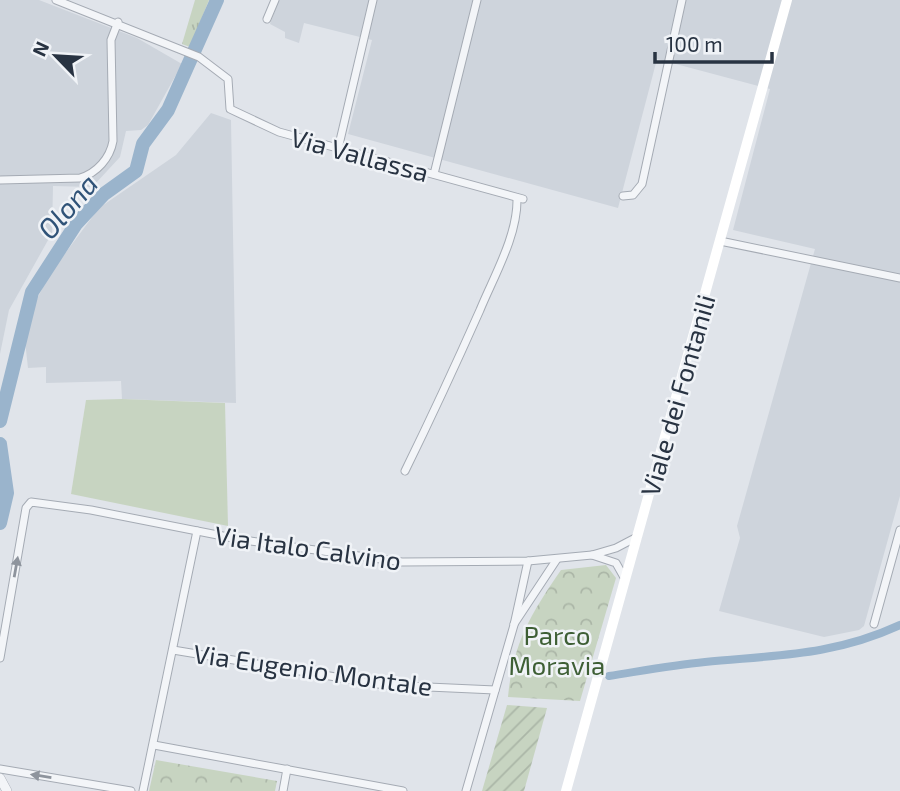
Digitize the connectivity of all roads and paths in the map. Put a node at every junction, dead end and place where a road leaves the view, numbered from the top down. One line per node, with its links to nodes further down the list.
1 (55, 0): 8 (street)
2 (275, 0): 7 (street)
3 (373, 0): 9 (street)
4 (477, 0): 10 (street)
5 (682, 0): 12 (street)
6 (787, 0): 13 (main road, Viale dei Fontanili)
7 (267, 19)
8 (118, 22): 9 (street, Via Vallassa); 11 (street)
9 (338, 149): 10 (street, Via Vallassa)
10 (434, 174): 15 (street, Via Vallassa)
11 (0, 180)
12 (623, 196)
13 (720, 241): 14 (street); 18 (main road, Viale dei Fontanili)
14 (900, 278)
15 (405, 471)
16 (900, 530): 23 (street)
17 (197, 531): 21 (street, Via Italo Calvino); 25 (street); 26 (street, Via Italo Calvino, one-way to 17)
18 (637, 536): 19 (street, Via Italo Calvino); 22 (main road, Viale dei Fontanili)
19 (592, 555): 20 (street, Via Italo Calvino); 22 (street)
20 (557, 559): 21 (street, Via Italo Calvino); 24 (street)
21 (528, 561): 24 (street)
22 (625, 580): 39 (main road, Viale dei Fontanili)
23 (874, 624)
24 (514, 625): 27 (street)
25 (173, 650): 27 (street, Via Eugenio Montale); 28 (street)
26 (0, 658)
27 (495, 690): 38 (street)
28 (153, 745): 29 (street); 35 (street)
29 (287, 769): 36 (street); 37 (street)
30 (0, 771): 31 (street); 34 (street, one-way to 30)
31 (0, 778): 33 (street)
32 (0, 789): 33 (street)
33 (6, 791)
34 (131, 791)
35 (143, 791)
36 (283, 791)
37 (403, 791)
38 (466, 791)
39 (566, 791)

